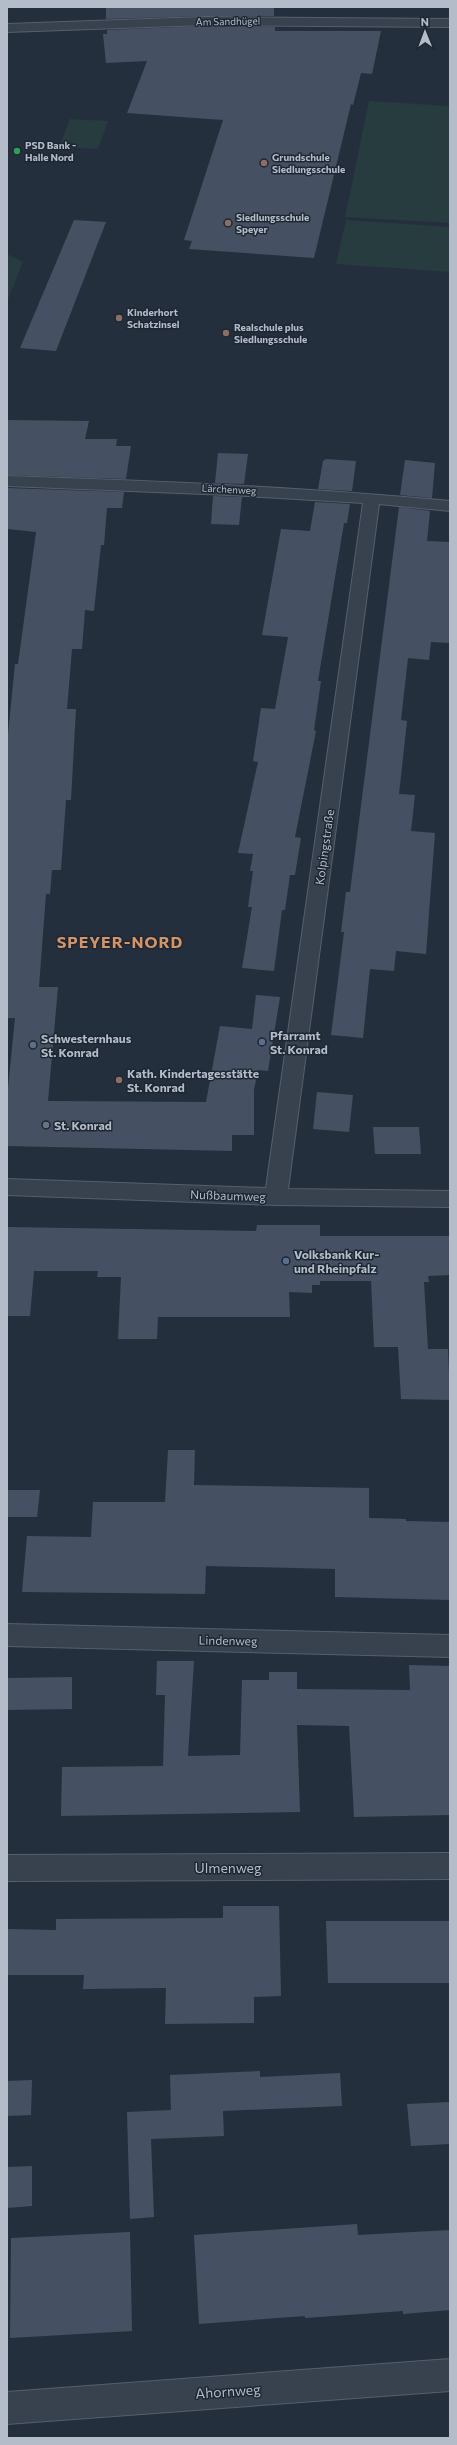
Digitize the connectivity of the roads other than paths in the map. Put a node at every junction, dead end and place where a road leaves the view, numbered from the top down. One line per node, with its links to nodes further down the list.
1 (450, 22): 2 (street, Am Sandhügel)
2 (7, 28)
3 (7, 482): 4 (street, Lärchenweg)
4 (372, 498): 5 (street, Lärchenweg); 7 (street, Kolpingstraße)
5 (450, 506)
6 (7, 1187): 7 (street, Nußbaumweg)
7 (276, 1197): 8 (street, Nußbaumweg)
8 (450, 1199)
9 (7, 1635): 10 (street, Lindenweg)
10 (450, 1646)
11 (450, 1866): 12 (street, Ulmenweg)
12 (7, 1868)
13 (450, 2375): 14 (street, Ahornweg)
14 (7, 2408)

